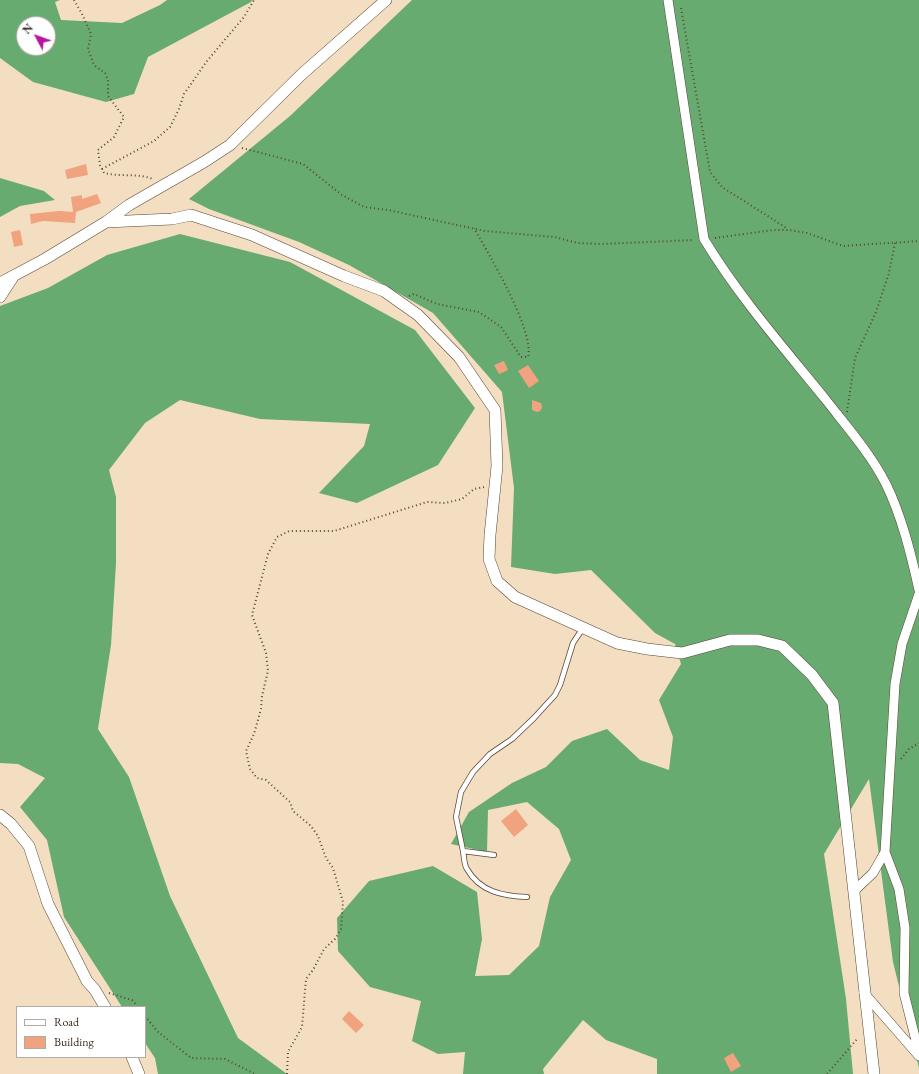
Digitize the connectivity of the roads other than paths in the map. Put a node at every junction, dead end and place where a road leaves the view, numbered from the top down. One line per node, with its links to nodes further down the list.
1 (386, 0): 3 (street)
2 (668, 0): 7 (street)
3 (106, 222): 4 (street); 9 (street)
4 (13, 277): 5 (street); 6 (street)
5 (0, 283)
6 (0, 297)
7 (919, 590)
8 (919, 594): 12 (street)
9 (583, 628): 11 (lane); 14 (street)
10 (0, 815): 17 (street)
11 (463, 851): 13 (lane); 15 (lane)
12 (885, 852): 14 (street); 18 (street)
13 (494, 854)
14 (854, 891): 16 (street)
15 (527, 897)
16 (864, 993): 19 (street); 22 (street)
17 (104, 1006)
18 (919, 1053)
19 (919, 1056)
20 (132, 1058): 21 (street)
21 (139, 1074)
22 (874, 1074)

